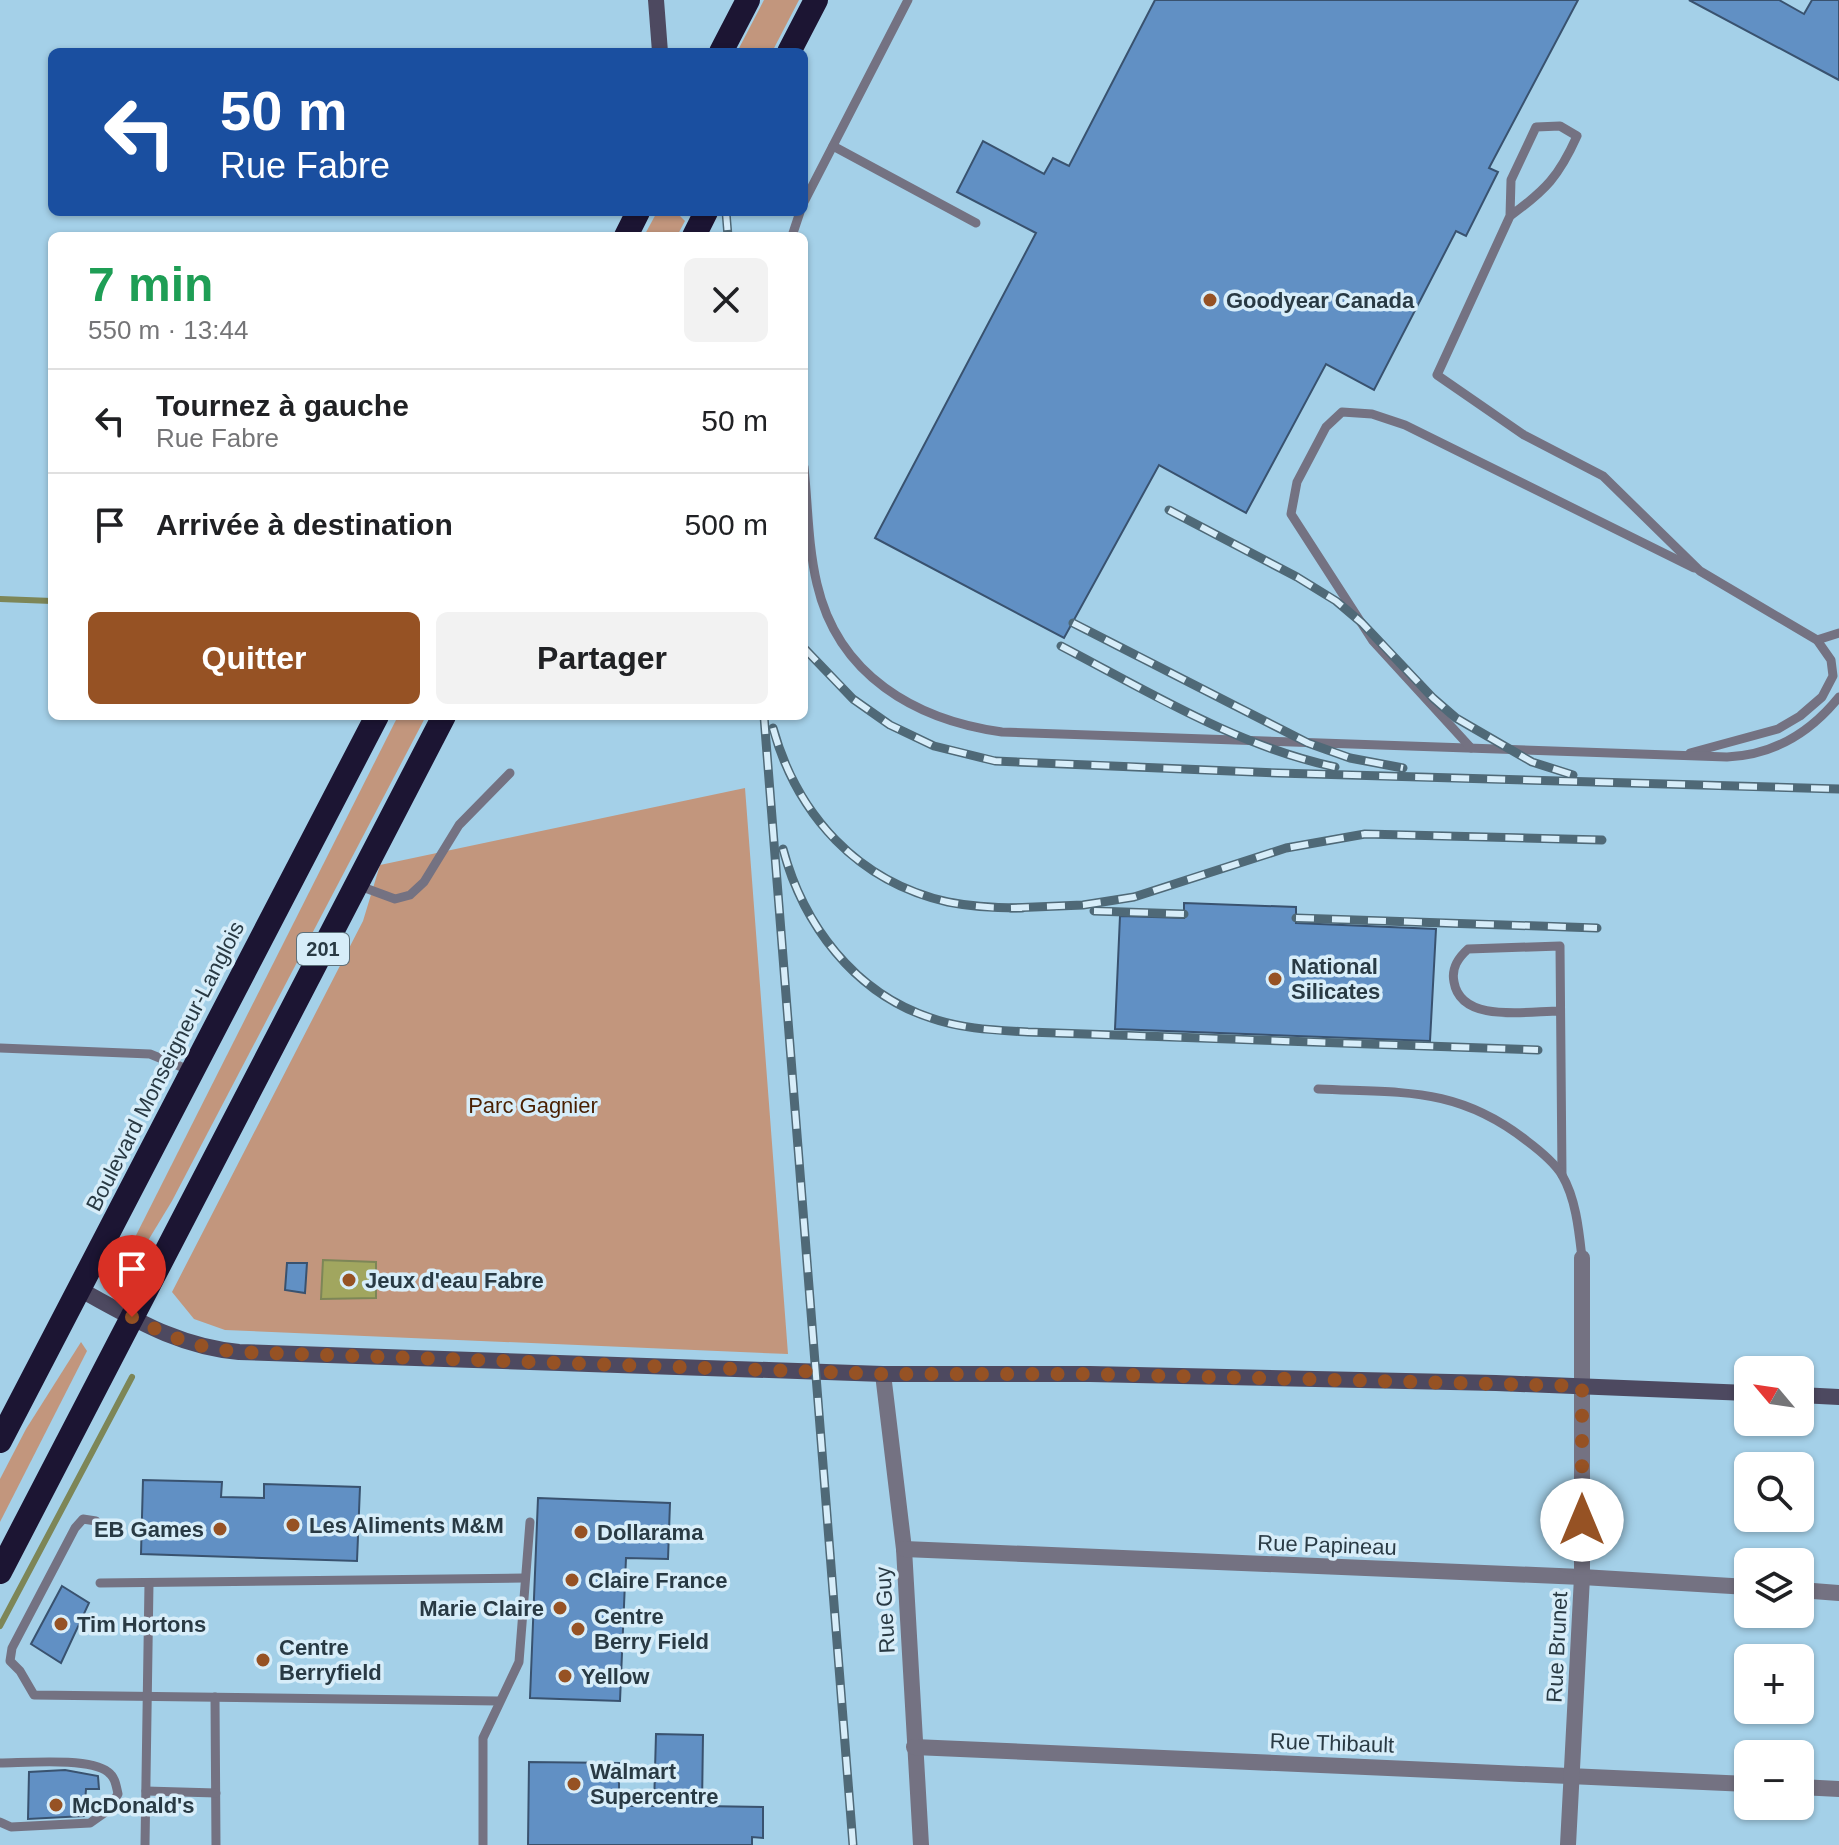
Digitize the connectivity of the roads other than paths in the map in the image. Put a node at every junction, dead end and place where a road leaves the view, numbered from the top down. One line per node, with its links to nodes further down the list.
1 (656, 0): 5 (street)
2 (748, 0): 6 (highway)
3 (816, 0): 7 (highway)
4 (908, 0): 8 (lane)
5 (660, 48)
6 (723, 48)
7 (791, 48)
8 (833, 146): 9 (lane); 11 (lane)
9 (808, 194)
10 (1510, 216): 10 (lane); 13 (lane)
11 (976, 223)
12 (808, 503): 19 (lane)
13 (1700, 571): 15 (lane); 19 (lane)
14 (1839, 633): 15 (lane)
15 (1817, 640): 20 (lane)
16 (1839, 697): 20 (lane)
17 (375, 720): 25 (highway, Boulevard Monseigneur-Langlois / 201)
18 (442, 720): 22 (highway, 201)
19 (1471, 748): 20 (lane)
20 (1679, 756)
21 (510, 773): 22 (lane)
22 (357, 885): 30 (highway, 201)
23 (1560, 1011): 23 (lane); 27 (lane)
24 (0, 1048): 25 (lane)
25 (192, 1071): 29 (highway, Boulevard Monseigneur-Langlois / 201)
26 (1318, 1089): 27 (lane)
27 (1562, 1175): 28 (lane)
28 (1582, 1258): 32 (street, Rue Brunet)
29 (79, 1289): 30 (street); 36 (highway, Boulevard Monseigneur-Langlois / 201)
30 (132, 1317): 31 (street); 40 (highway, 201)
31 (883, 1374): 32 (street); 39 (street, Rue Guy)
32 (1582, 1386): 33 (street); 41 (street, Rue Brunet)
33 (1734, 1392)
34 (1814, 1396): 35 (street)
35 (1839, 1397)
36 (0, 1441)
37 (530, 1522): 42 (lane)
38 (102, 1531): 48 (lane)
39 (904, 1549): 41 (street, Rue Papineau); 51 (street, Rue Guy)
40 (0, 1572)
41 (1582, 1577): 45 (street, Rue Papineau); 53 (street, Rue Brunet)
42 (524, 1578): 44 (lane); 50 (lane)
43 (100, 1583): 44 (lane)
44 (149, 1583): 48 (lane)
45 (1734, 1586)
46 (1814, 1591): 47 (street)
47 (1839, 1593)
48 (147, 1696): 49 (lane); 57 (lane)
49 (215, 1697): 50 (lane); 58 (lane)
50 (498, 1701): 62 (lane)
51 (914, 1747): 53 (street, Rue Thibault); 63 (street, Rue Guy)
52 (0, 1763): 59 (lane)
53 (1572, 1776): 54 (street, Rue Thibault); 64 (street, Rue Brunet)
54 (1734, 1783)
55 (1814, 1788): 56 (street)
56 (1839, 1789)
57 (146, 1791): 58 (lane); 60 (lane)
58 (216, 1793): 61 (lane)
59 (0, 1822)
60 (145, 1845)
61 (216, 1845)
62 (483, 1845)
63 (921, 1845)
64 (1568, 1845)

